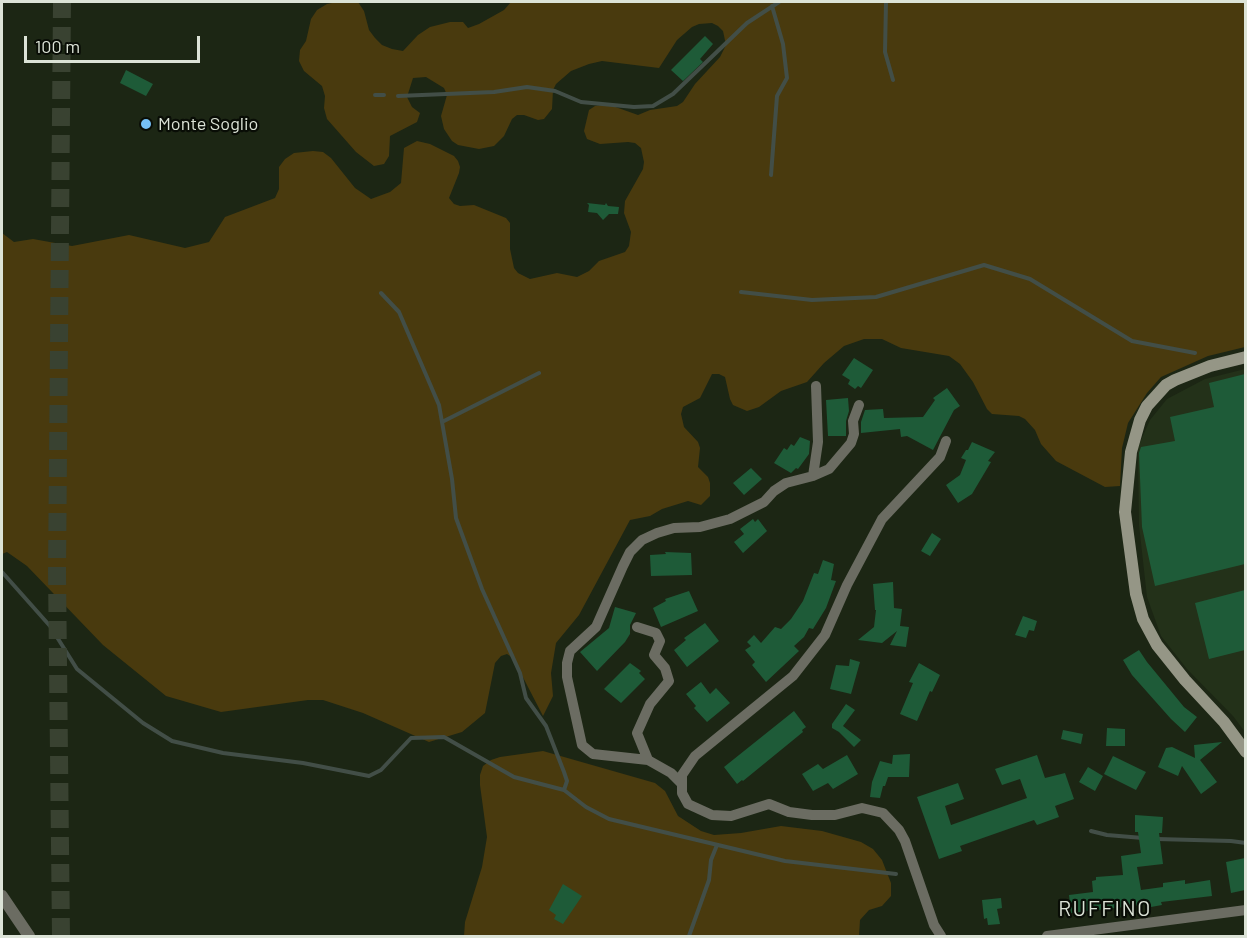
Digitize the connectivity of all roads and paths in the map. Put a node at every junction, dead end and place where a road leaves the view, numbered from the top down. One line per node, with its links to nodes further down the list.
1 (1245, 357): 7 (main road)
2 (816, 386): 5 (street)
3 (859, 405): 5 (street)
4 (946, 441): 9 (street)
5 (813, 476): 8 (street)
6 (637, 627): 8 (street)
7 (1245, 752)
8 (648, 760): 9 (street)
9 (682, 784): 13 (street)
10 (2, 896): 12 (street)
11 (1245, 910): 14 (street)
12 (29, 936)
13 (941, 936)
14 (1047, 936)

